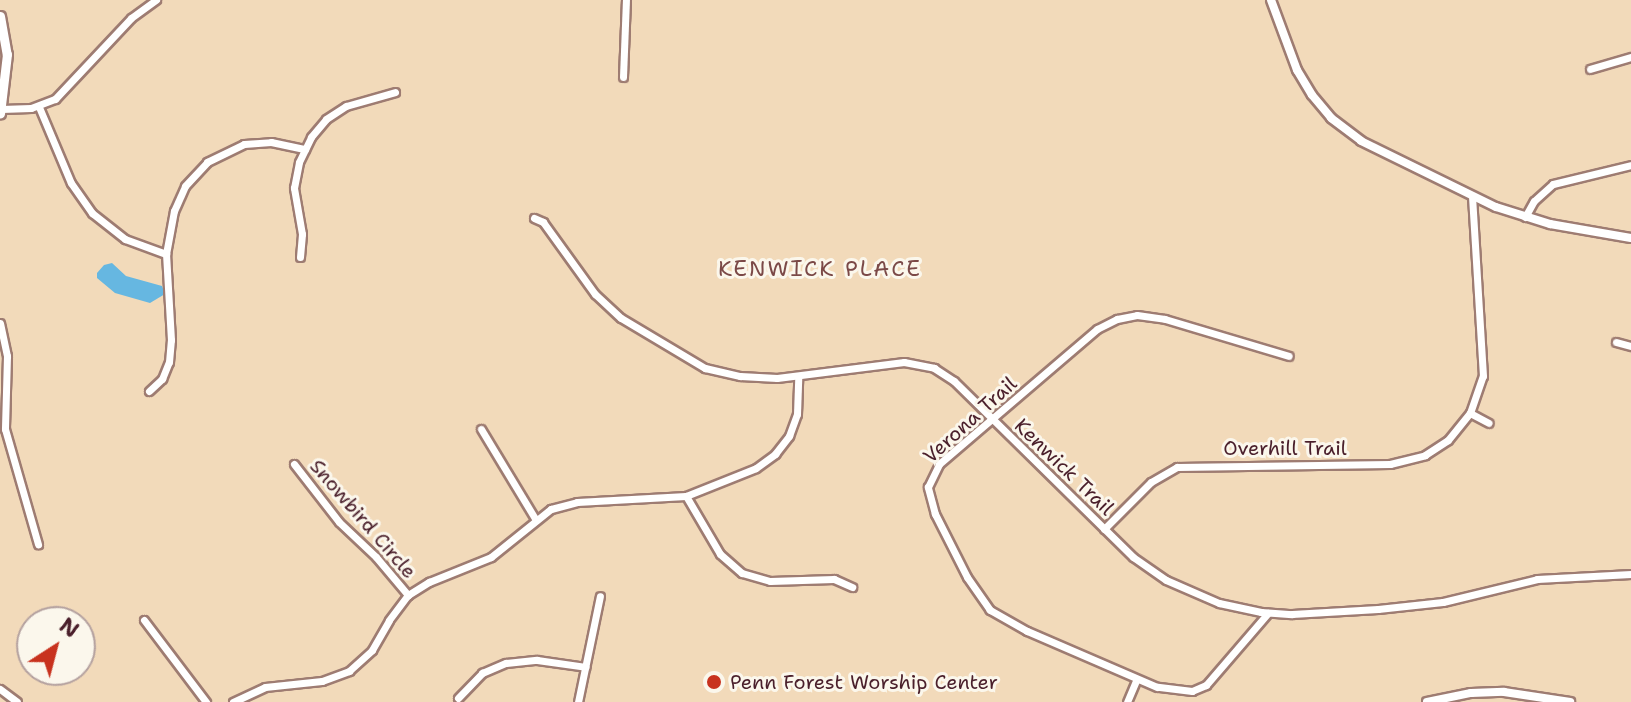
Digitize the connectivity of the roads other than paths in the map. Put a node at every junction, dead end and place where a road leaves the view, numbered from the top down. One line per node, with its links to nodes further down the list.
1 (156, 0): 9 (street)
2 (626, 0): 7 (street)
3 (1271, 0): 13 (street)
4 (0, 16): 10 (main road)
5 (1631, 57): 6 (street)
6 (1590, 69)
7 (623, 77)
8 (395, 92): 11 (street)
9 (39, 107): 10 (street); 17 (street)
10 (1, 112)
11 (305, 149): 17 (street); 18 (street)
12 (1631, 165): 14 (street)
13 (1472, 198): 14 (street); 25 (street, Overhill Trail)
14 (1525, 217): 16 (street)
15 (534, 218): 23 (street, Kenwick Trail)
16 (1631, 238)
17 (166, 254): 24 (street)
18 (300, 257)
19 (0, 323): 33 (street)
20 (1616, 342): 21 (street)
21 (1631, 346)
22 (1289, 356): 26 (street, Verona Trail)
23 (798, 376): 26 (street, Kenwick Trail); 30 (street)
24 (149, 391)
25 (1470, 413): 27 (street); 32 (street, Overhill Trail)
26 (992, 419): 32 (street, Kenwick Trail); 41 (street, Verona Trail)
27 (1489, 423)
28 (481, 429): 31 (street)
29 (294, 464): 36 (street, Snowbird Circle)
30 (686, 496): 31 (street); 35 (street)
31 (536, 520): 36 (street)
32 (1104, 529): 38 (street, Kenwick Trail)
33 (38, 544)
34 (1631, 574): 38 (street, Kenwick Trail)
35 (852, 587)
36 (408, 595): 46 (street)
37 (600, 596): 40 (street)
38 (1268, 613): 41 (street, Verona Trail)
39 (144, 620): 45 (street)
40 (586, 667): 43 (street); 47 (street)
41 (1137, 679): 48 (street)
42 (0, 689): 44 (street)
43 (458, 698)
44 (17, 702)
45 (206, 702)
46 (233, 702)
47 (578, 702)
48 (1127, 702)
49 (1427, 702): 50 (street)
50 (1570, 702)

